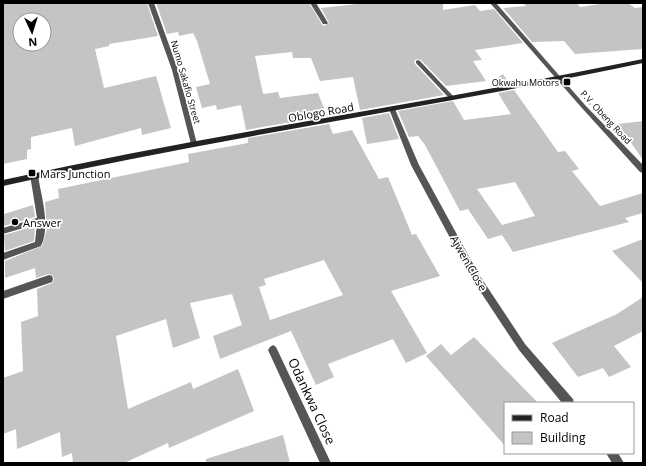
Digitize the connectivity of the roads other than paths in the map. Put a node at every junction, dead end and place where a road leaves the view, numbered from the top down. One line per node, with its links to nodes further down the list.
1 (151, 3): 10 (street, Numo Sakafio Street)
2 (313, 3): 4 (street)
3 (493, 3): 7 (street, P.V. Obeng Road)
4 (325, 23)
5 (643, 61): 7 (main road, Oblogo Road)
6 (418, 62): 8 (street)
7 (561, 79): 8 (main road, Oblogo Road); 11 (street, P.V. Obeng Road)
8 (452, 98): 9 (main road, Oblogo Road)
9 (392, 109): 10 (main road, Oblogo Road); 20 (street, Ajwen Close)
10 (194, 144): 12 (main road, Oblogo Road)
11 (643, 170)
12 (34, 175): 13 (main road, Oblogo Road); 14 (street)
13 (3, 183)
14 (40, 220): 15 (street); 16 (street)
15 (3, 231)
16 (3, 258)
17 (49, 279): 18 (street)
18 (3, 295)
19 (273, 350): 22 (street, Odankwa Close)
20 (568, 402)
21 (611, 454): 23 (street)
22 (326, 463)
23 (619, 463)

